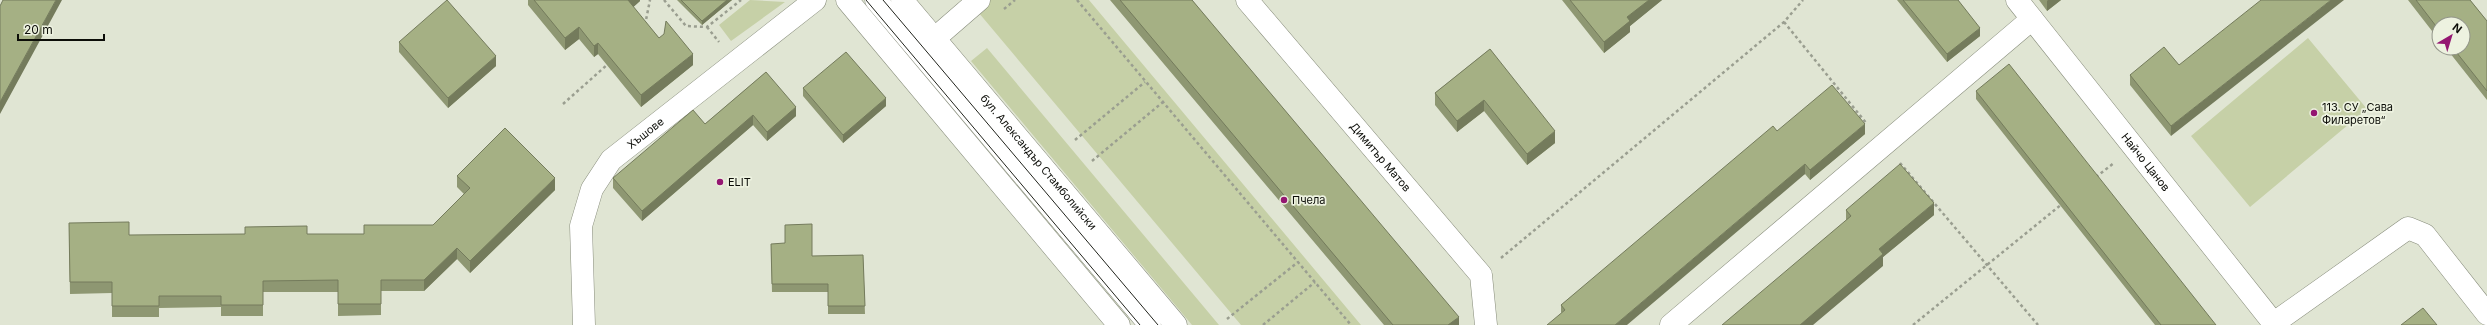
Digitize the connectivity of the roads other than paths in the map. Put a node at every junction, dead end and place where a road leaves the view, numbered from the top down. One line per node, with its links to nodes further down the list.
1 (815, 0): 12 (street, Хъшове)
2 (847, 0): 13 (street)
3 (876, 0): 14 (street)
4 (902, 0): 9 (street, бул. Александър Стамболийски)
5 (979, 0): 9 (street)
6 (1247, 0): 16 (street, Димитър Матов)
7 (2017, 0): 8 (street, Найчо Цанов)
8 (2032, 19): 11 (street, Найчо Цанов); 17 (street)
9 (934, 38): 15 (street, бул. Александър Стамболийски)
10 (2487, 314): 11 (street)
11 (2274, 324)
12 (584, 325)
13 (1119, 325)
14 (1150, 325)
15 (1176, 325)
16 (1486, 325)
17 (1671, 325)

